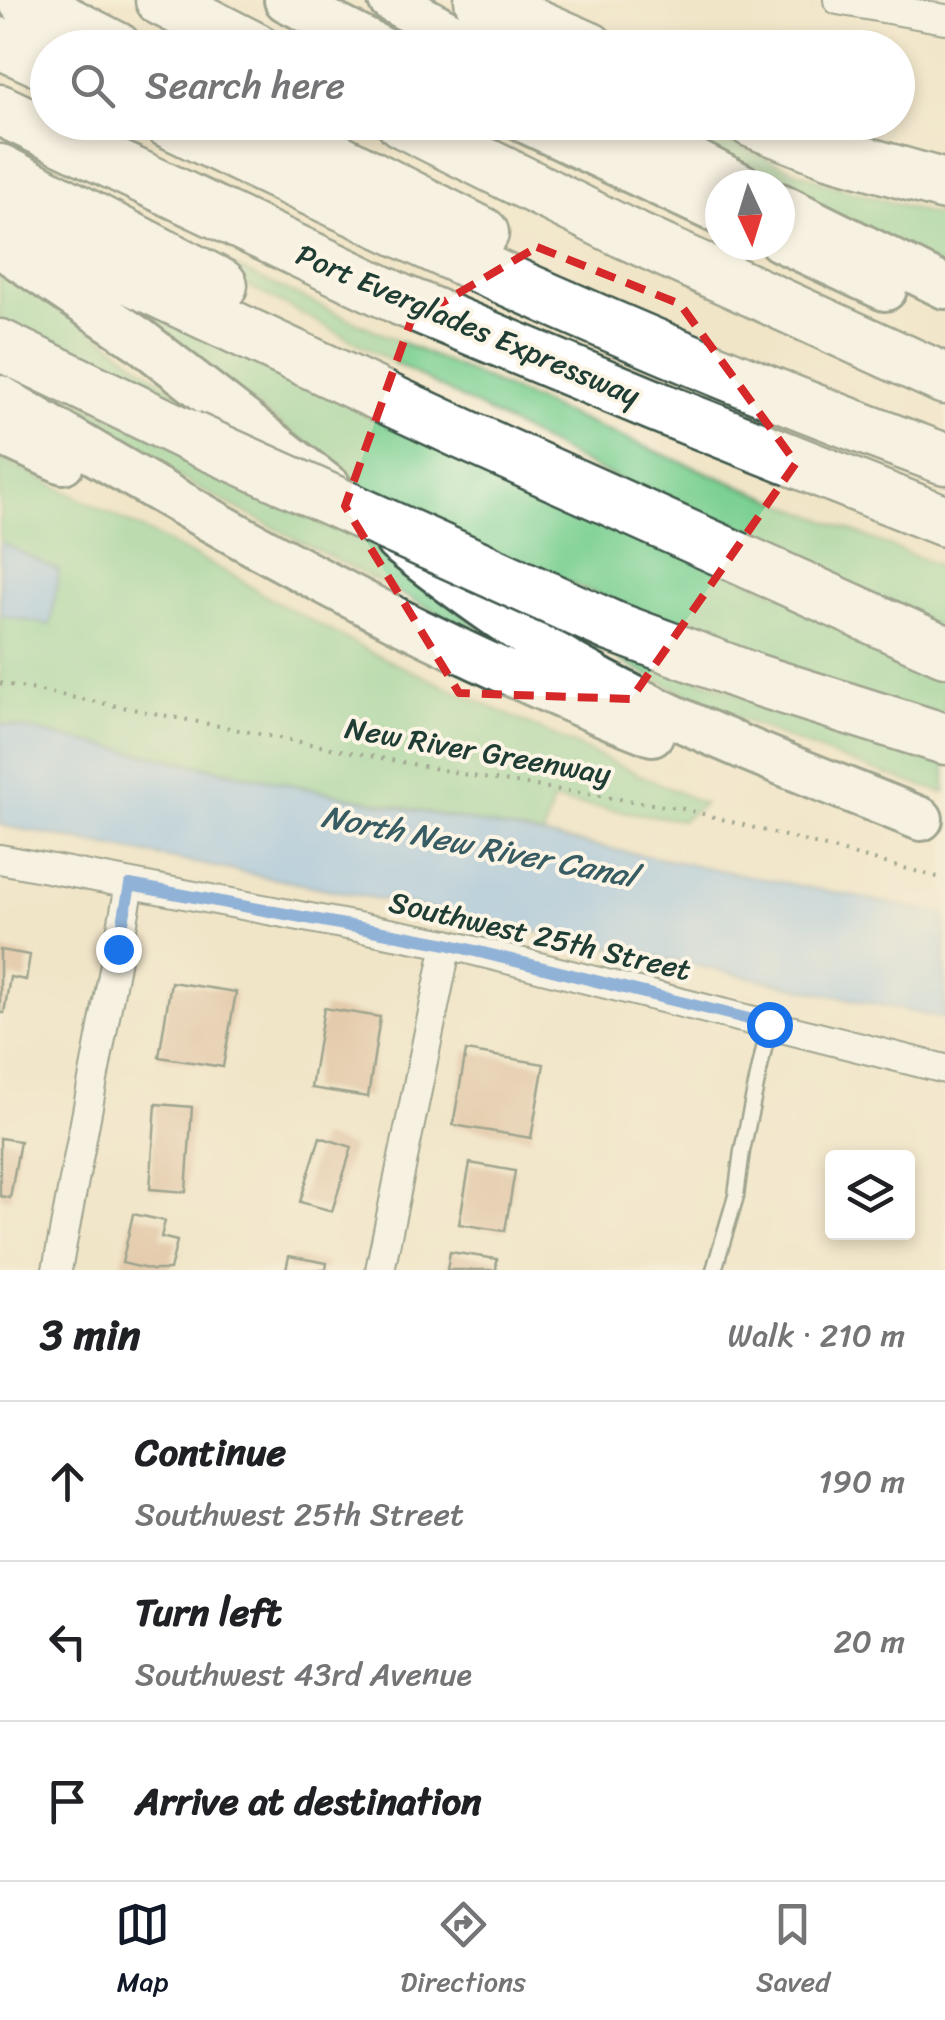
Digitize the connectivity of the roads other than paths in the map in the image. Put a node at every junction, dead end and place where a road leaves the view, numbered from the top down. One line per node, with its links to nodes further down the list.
1 (24, 0): 10 (highway)
2 (162, 0): 11 (highway)
3 (286, 0): 12 (main road)
4 (390, 0): 13 (main road)
5 (480, 0): 14 (highway)
6 (534, 0): 15 (highway)
7 (838, 0): 8 (street)
8 (882, 4): 9 (street)
9 (945, 19)
10 (82, 30)
11 (220, 30)
12 (345, 30)
13 (444, 30)
14 (549, 30)
15 (579, 30)
16 (0, 43): 17 (highway)
17 (30, 57)
18 (0, 110): 19 (highway, Port Everglades Expressway)
19 (30, 124)
20 (63, 140): 43 (highway, Port Everglades Expressway)
21 (207, 140): 42 (highway)
22 (301, 140): 41 (highway)
23 (438, 140): 38 (highway)
24 (566, 140): 30 (main road)
25 (653, 140): 28 (main road)
26 (798, 140): 29 (highway)
27 (0, 170): 44 (highway)
28 (712, 170)
29 (945, 185)
30 (705, 205)
31 (795, 213): 35 (main road)
32 (0, 218): 44 (highway)
33 (0, 246): 48 (main road)
34 (795, 247): 36 (main road)
35 (945, 288)
36 (945, 316)
37 (0, 345): 47 (highway, bridge)
38 (945, 379)
39 (0, 397): 45 (main road)
40 (0, 434): 45 (main road)
41 (945, 447)
42 (945, 459)
43 (945, 521)
44 (681, 532): 46 (highway)
45 (277, 557): 48 (main road)
46 (945, 650)
47 (945, 739)
48 (933, 822)
49 (0, 860): 50 (street, Southwest 25th Street)
50 (130, 885): 51 (street, Southwest 25th Street); 54 (street)
51 (447, 944): 52 (street, Southwest 25th Street); 55 (street)
52 (769, 1024): 53 (street, Southwest 25th Street); 56 (lane)
53 (945, 1069)
54 (57, 1270)
55 (380, 1270)
56 (714, 1270)

